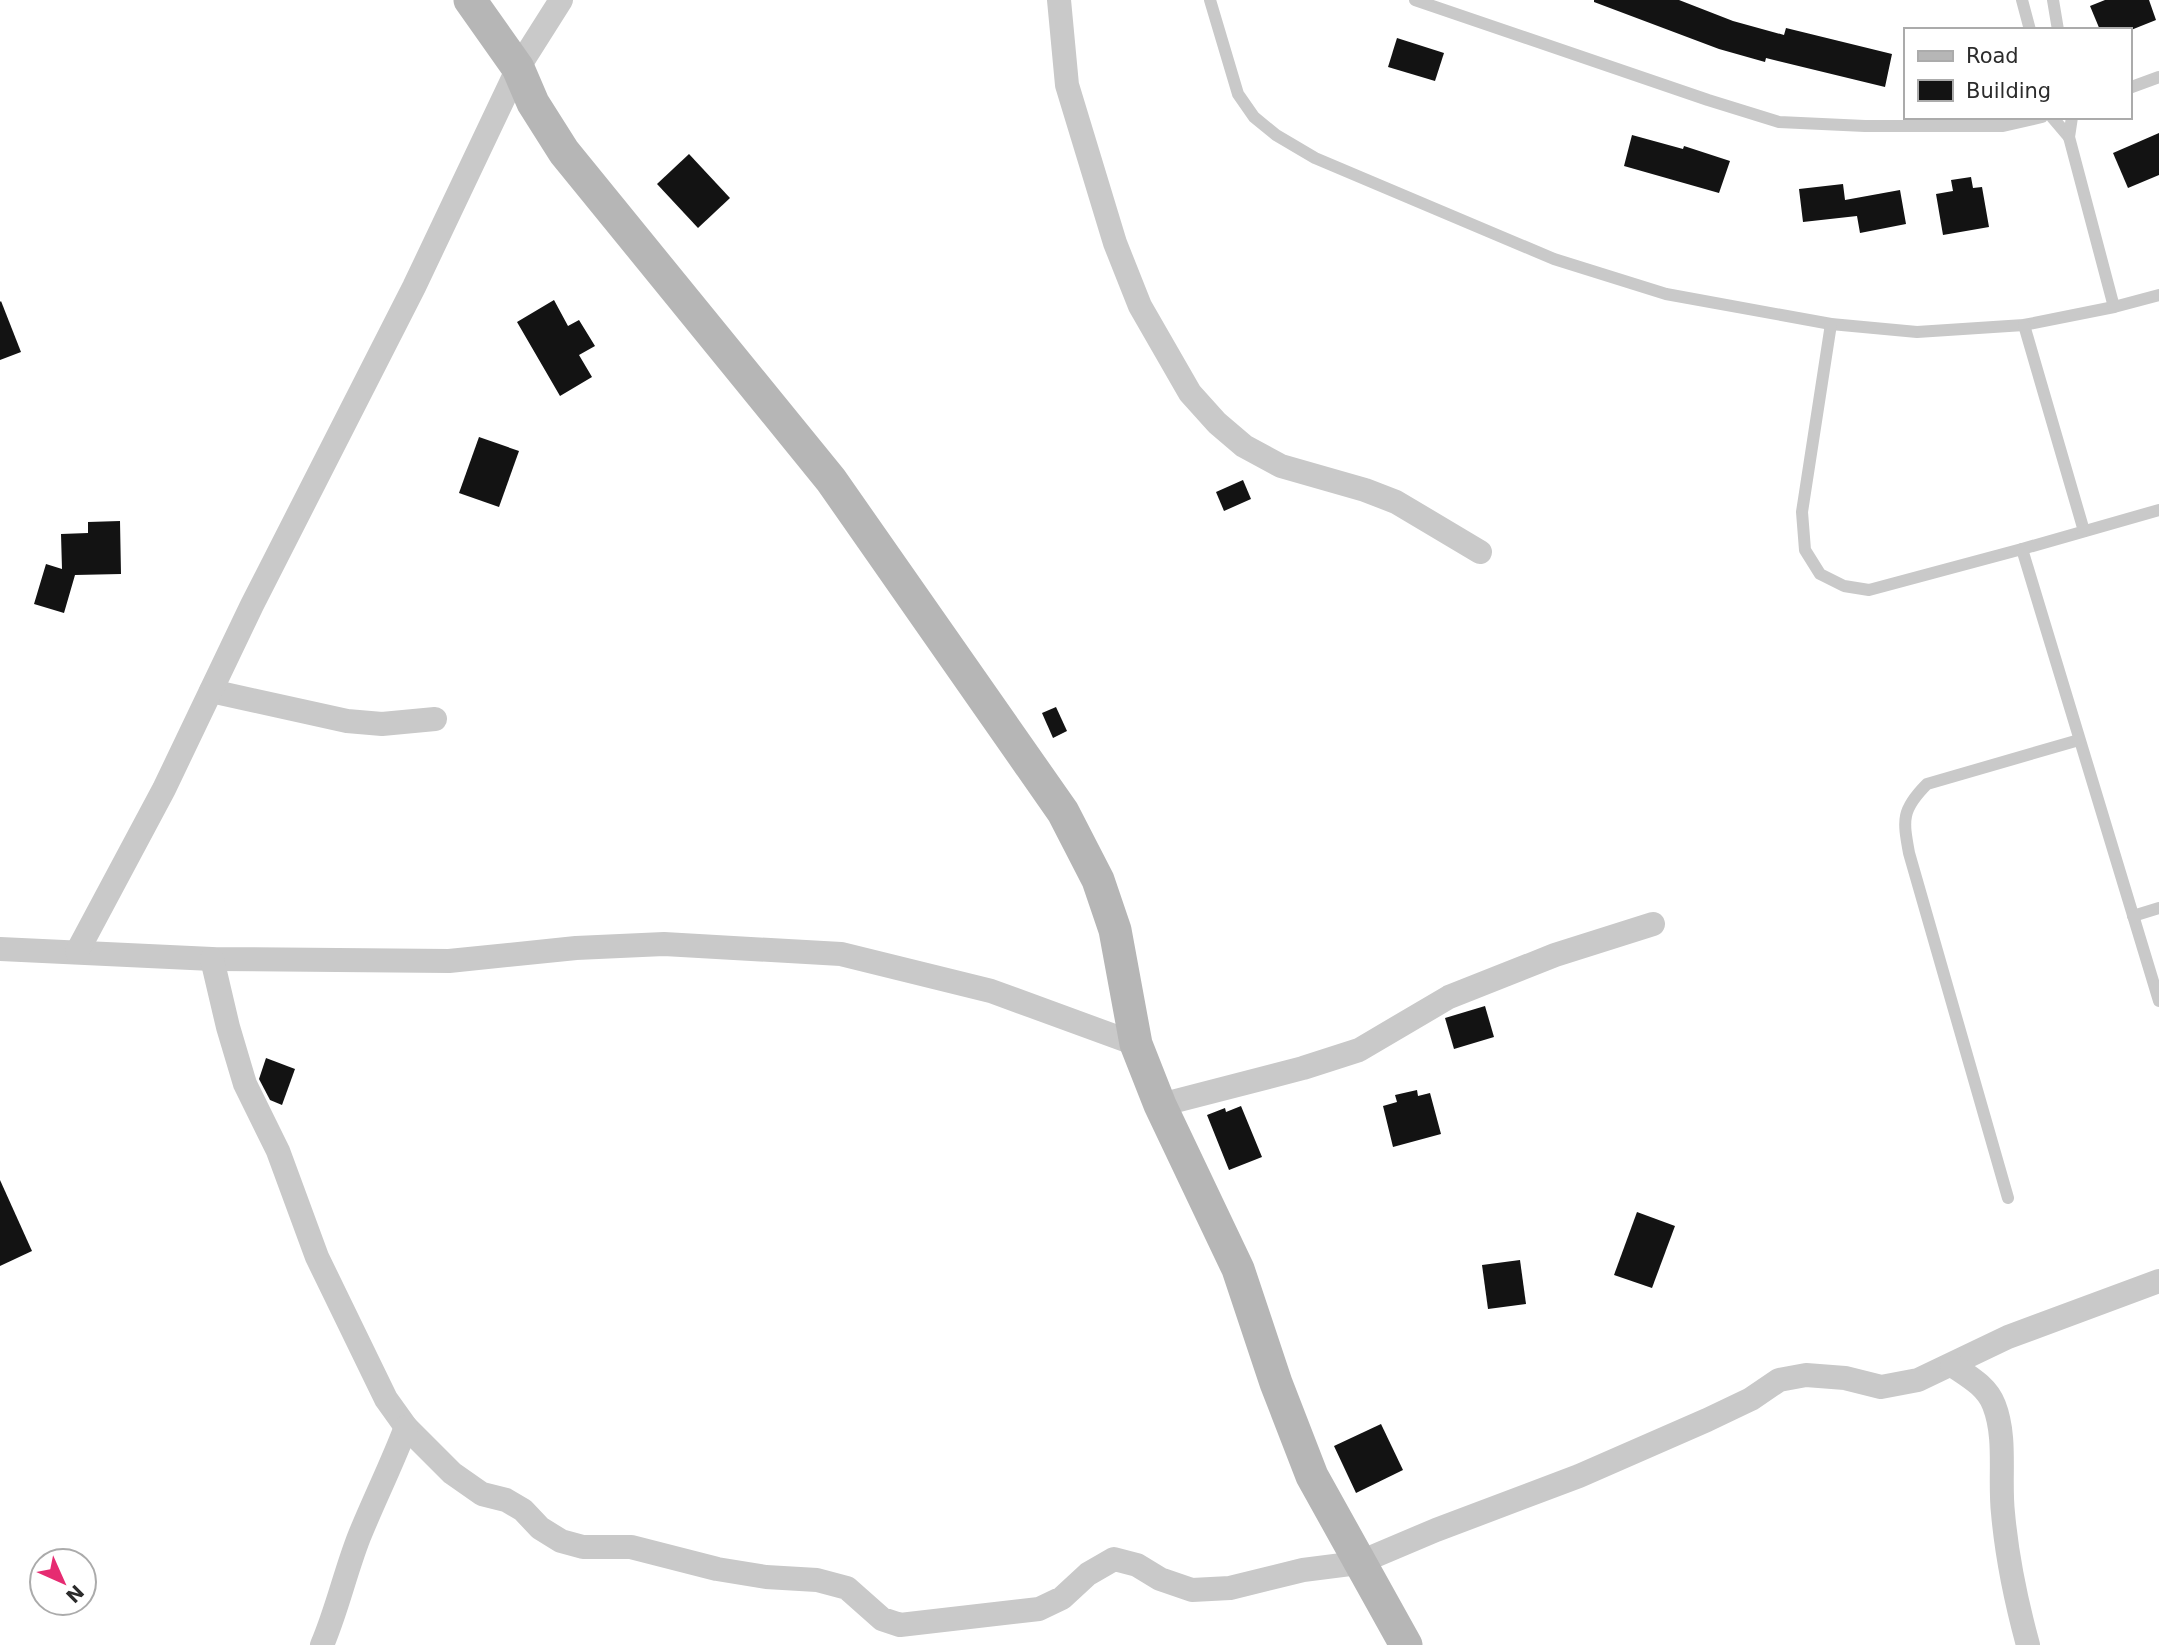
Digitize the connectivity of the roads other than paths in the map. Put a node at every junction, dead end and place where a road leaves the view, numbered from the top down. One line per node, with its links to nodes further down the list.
1 (470, 0): 10 (street)
2 (561, 0): 10 (street)
3 (1059, 0): 24 (street)
4 (1210, 0): 19 (lane)
5 (1415, 0): 13 (lane)
6 (2022, 0): 8 (lane)
7 (2053, 0): 9 (lane)
8 (2029, 28)
9 (2058, 28)
10 (518, 68): 25 (street); 35 (street)
11 (2159, 77): 12 (lane)
12 (2131, 87)
13 (2033, 119)
14 (2054, 119): 16 (lane)
15 (2072, 119): 16 (lane)
16 (2069, 137): 18 (lane)
17 (2159, 295): 18 (lane)
18 (2114, 307): 20 (lane)
19 (1831, 324): 20 (lane); 23 (lane)
20 (2024, 324): 22 (lane)
21 (2159, 510): 22 (lane)
22 (2084, 531): 23 (lane)
23 (2022, 550): 27 (lane)
24 (1480, 552)
25 (211, 691): 26 (street); 32 (street)
26 (435, 719)
27 (2079, 740): 29 (lane); 37 (lane)
28 (2159, 908): 29 (lane)
29 (2133, 916): 34 (lane)
30 (1653, 924): 36 (street)
31 (0, 949): 32 (street)
32 (77, 953): 33 (street)
33 (212, 959): 35 (street); 40 (street)
34 (2159, 1001)
35 (1136, 1044): 36 (street)
36 (1160, 1105): 41 (street)
37 (2008, 1198)
38 (2159, 1281): 39 (street)
39 (1952, 1365): 41 (street); 44 (street)
40 (406, 1427): 41 (street); 42 (street)
41 (1358, 1563): 43 (street)
42 (322, 1645)
43 (1406, 1645)
44 (2028, 1645)

